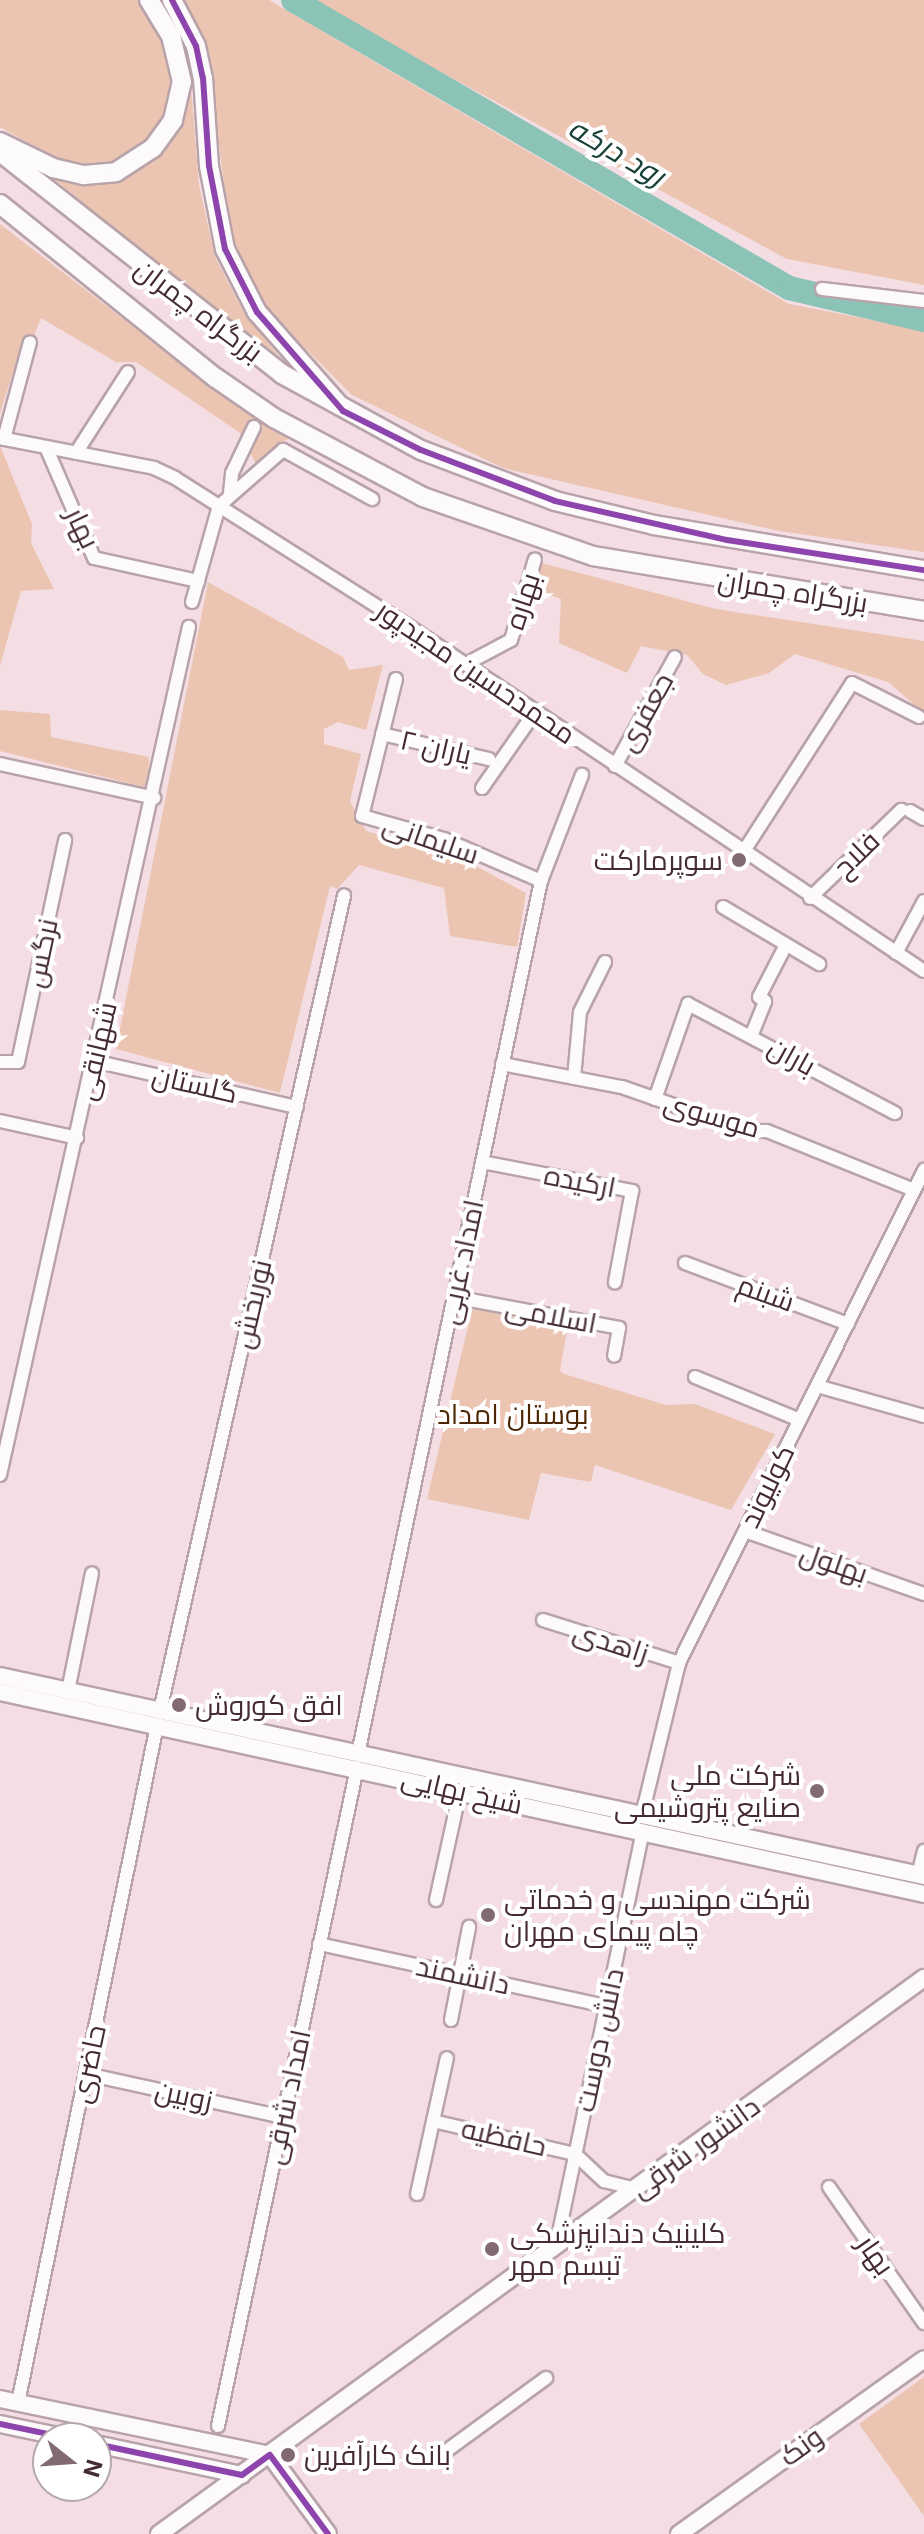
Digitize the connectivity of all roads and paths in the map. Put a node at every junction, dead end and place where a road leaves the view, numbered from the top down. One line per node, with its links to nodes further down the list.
1 (149, 0): 3 (highway)
2 (172, 0): 10 (highway)
3 (0, 142)
4 (0, 152): 10 (highway, بزرگراه چمران)
5 (0, 204): 22 (highway, بزرگراه چمران)
6 (822, 289): 7 (street)
7 (924, 301)
8 (30, 342): 12 (street)
9 (128, 372): 14 (street)
10 (343, 411): 19 (highway, بزرگراه چمران)
11 (254, 427): 15 (street)
12 (2, 438): 13 (street, محمدحسین مجیدپور)
13 (46, 447): 14 (street, محمدحسین مجیدپور); 20 (street, بهار)
14 (76, 453): 17 (street, محمدحسین مجیدپور)
15 (230, 493): 16 (street); 17 (street)
16 (372, 499)
17 (219, 506): 20 (street); 25 (street, محمدحسین مجیدپور)
18 (535, 559): 25 (street, بهاره)
19 (924, 570)
20 (198, 581): 21 (street)
21 (192, 602)
22 (924, 611)
23 (189, 627): 35 (street, شهانقی)
24 (675, 657): 32 (street, جعفری)
25 (466, 664): 27 (street, محمدحسین مجیدپور)
26 (396, 679): 29 (street, سلیمانی)
27 (535, 712): 32 (street, محمدحسین مجیدپور); 34 (street)
28 (919, 717): 38 (street)
29 (382, 734): 30 (street, یاران ٢); 39 (street, سلیمانی)
30 (489, 759)
31 (0, 764): 35 (street)
32 (615, 766): 38 (street, محمدحسین مجیدپور)
33 (582, 775): 39 (street, امداد غربی)
34 (482, 788)
35 (154, 798): 50 (street, شهانقی)
36 (924, 819): 41 (street, فلاح)
37 (65, 840): 51 (street, نرگس)
38 (742, 854): 41 (street, محمدحسین مجیدپور)
39 (541, 881): 52 (street, امداد غربی)
40 (344, 896): 55 (street, نوربخش)
41 (810, 898): 45 (street, محمدحسین مجیدپور)
42 (924, 901): 45 (street)
43 (723, 907): 44 (street)
44 (786, 945): 47 (street); 49 (street)
45 (896, 953): 48 (street, محمدحسین مجیدپور)
46 (605, 962): 53 (street)
47 (819, 964)
48 (924, 971)
49 (752, 1034): 54 (street, باران); 56 (street, باران)
50 (94, 1061): 55 (street, گلستان); 58 (street, شهانقی)
51 (0, 1062)
52 (502, 1064): 53 (street, موسوی); 59 (street, امداد غربی)
53 (574, 1078): 54 (street, موسوی)
54 (655, 1099): 61 (street, موسوی)
55 (297, 1107): 80 (street, نوربخش)
56 (895, 1113)
57 (0, 1121): 58 (street)
58 (77, 1138): 71 (street, شهانقی)
59 (482, 1162): 63 (street, ارکیده); 64 (street, امداد غربی)
60 (924, 1170): 61 (street, کولیوند)
61 (914, 1190): 65 (street, کولیوند)
62 (685, 1263): 65 (street, شبنم)
63 (615, 1282)
64 (454, 1297): 66 (street, اسلامی); 81 (street, امداد غربی)
65 (848, 1324): 68 (street, کولیوند)
66 (614, 1356)
67 (695, 1377): 70 (street)
68 (817, 1386): 69 (street); 70 (street, کولیوند)
69 (924, 1416)
70 (800, 1420): 72 (street, کولیوند)
71 (0, 1475)
72 (745, 1531): 74 (street, بهلول); 76 (street, کولیوند)
73 (92, 1573): 78 (street)
74 (924, 1594)
75 (543, 1620): 76 (street, زاهدی)
76 (679, 1663): 84 (street, کولیوند)
77 (0, 1676): 78 (main road, شیخ بهایی)
78 (68, 1691): 80 (main road, شیخ بهایی)
79 (0, 1692): 80 (main road, شیخ بهایی)
80 (159, 1718): 81 (main road, شیخ بهایی); 98 (street, حاضری)
81 (358, 1761): 82 (main road, شیخ بهایی); 83 (main road, شیخ بهایی); 90 (street, امداد شرقی)
82 (460, 1791): 83 (main road, شیخ بهایی); 88 (street)
83 (556, 1804): 84 (main road, شیخ بهایی)
84 (642, 1823): 86 (main road, شیخ بهایی); 87 (main road, شیخ بهایی); 94 (street, دانش دوست)
85 (924, 1851): 86 (street)
86 (921, 1875)
87 (924, 1894)
88 (436, 1900)
89 (469, 1927): 91 (street)
90 (319, 1944): 91 (street, دانشمند); 99 (street, امداد شرقی)
91 (460, 1974): 94 (street, دانشمند); 96 (street)
92 (924, 1978): 95 (main road, دانشور شرقی)
93 (924, 1989): 95 (main road)
94 (606, 2006): 101 (street, دانش دوست)
95 (875, 2017): 103 (main road, دانشور شرقی)
96 (451, 2020)
97 (447, 2058): 100 (street, حافظیه)
98 (86, 2074): 99 (street, زوبین); 110 (street, حاضری)
99 (283, 2117): 112 (street, امداد شرقی)
100 (433, 2121): 101 (street, حافظیه); 104 (street, حافظیه)
101 (575, 2154): 103 (street); 105 (street, دانش دوست)
102 (829, 2187): 106 (street, بهار)
103 (637, 2189): 105 (main road, دانشور شرقی)
104 (417, 2194)
105 (555, 2248): 116 (main road, دانشور شرقی)
106 (924, 2323)
107 (924, 2359): 122 (main road, ونک)
108 (546, 2378): 115 (street)
109 (0, 2399): 110 (main road)
110 (18, 2403): 116 (main road)
111 (0, 2424): 113 (main road)
112 (218, 2426)
113 (32, 2431)
114 (112, 2448): 117 (main road)
115 (446, 2451)
116 (270, 2455): 118 (main road, دانشور شرقی); 121 (main road)
117 (196, 2466): 118 (main road); 119 (main road)
118 (242, 2475): 119 (main road, دانشور شرقی)
119 (197, 2507): 120 (main road, دانشور شرقی)
120 (159, 2534)
121 (328, 2534)
122 (679, 2534)

